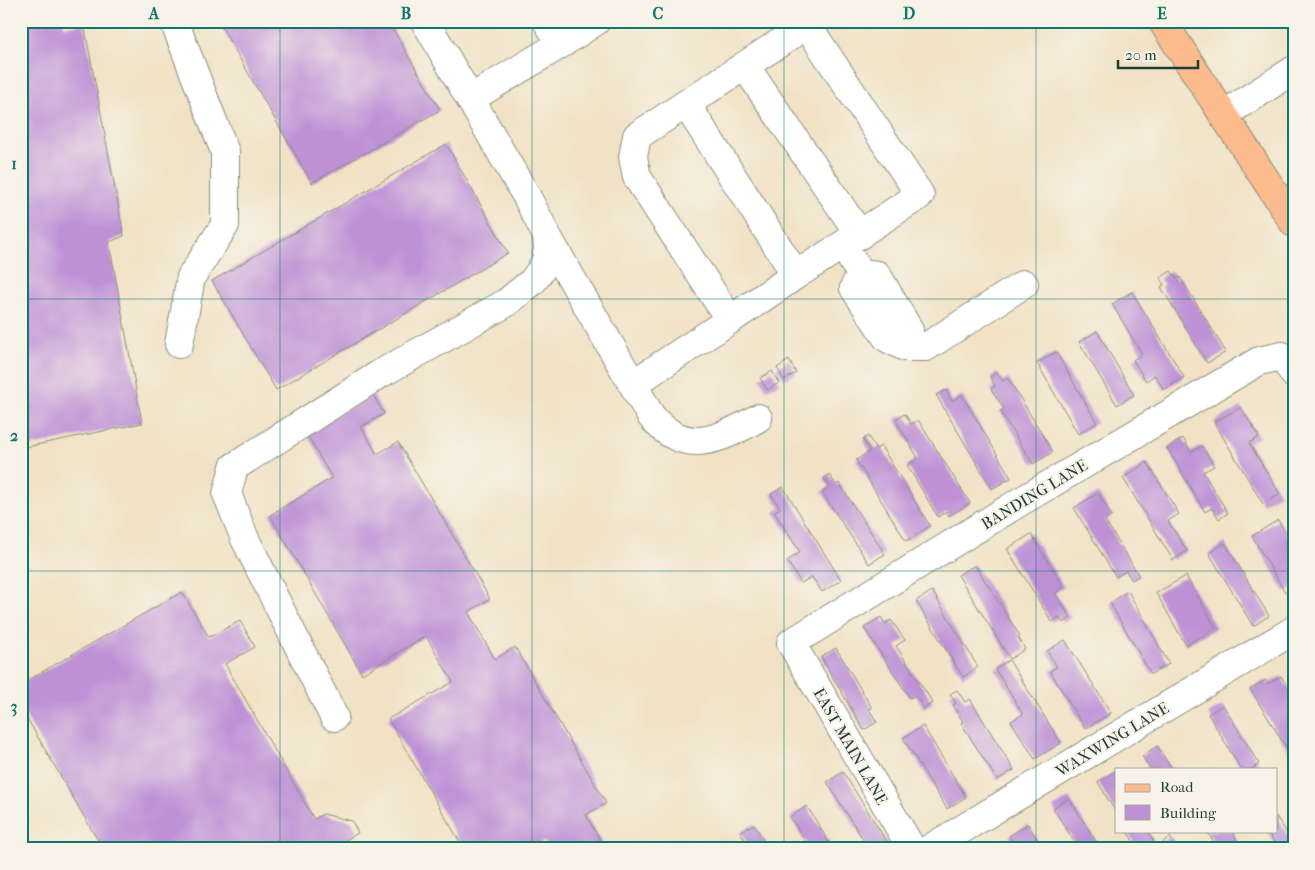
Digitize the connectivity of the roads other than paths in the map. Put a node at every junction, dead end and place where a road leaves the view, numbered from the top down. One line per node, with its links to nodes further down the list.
1 (174, 21): 19 (street)
2 (425, 21): 10 (street)
3 (547, 21): 7 (street)
4 (596, 21): 7 (street)
5 (1162, 21): 12 (main road)
6 (810, 23): 8 (street); 15 (street)
7 (561, 44): 10 (street)
8 (745, 66): 11 (street); 15 (street)
9 (1294, 70): 12 (street)
10 (470, 99): 14 (street)
11 (686, 104): 16 (street); 18 (street)
12 (1223, 115): 13 (main road)
13 (1294, 223)
14 (546, 236): 21 (street); 25 (street)
15 (852, 240): 16 (street); 17 (street)
16 (796, 276): 18 (street)
17 (1024, 284)
18 (730, 320): 21 (street)
19 (179, 344)
20 (1288, 365): 24 (street, BANDING LANE)
21 (633, 384): 22 (street)
22 (758, 418)
23 (1294, 630): 27 (street, WAXWING LANE)
24 (791, 643): 26 (street, EAST MAIN LANE)
25 (334, 718)
26 (912, 849)
27 (930, 849)

